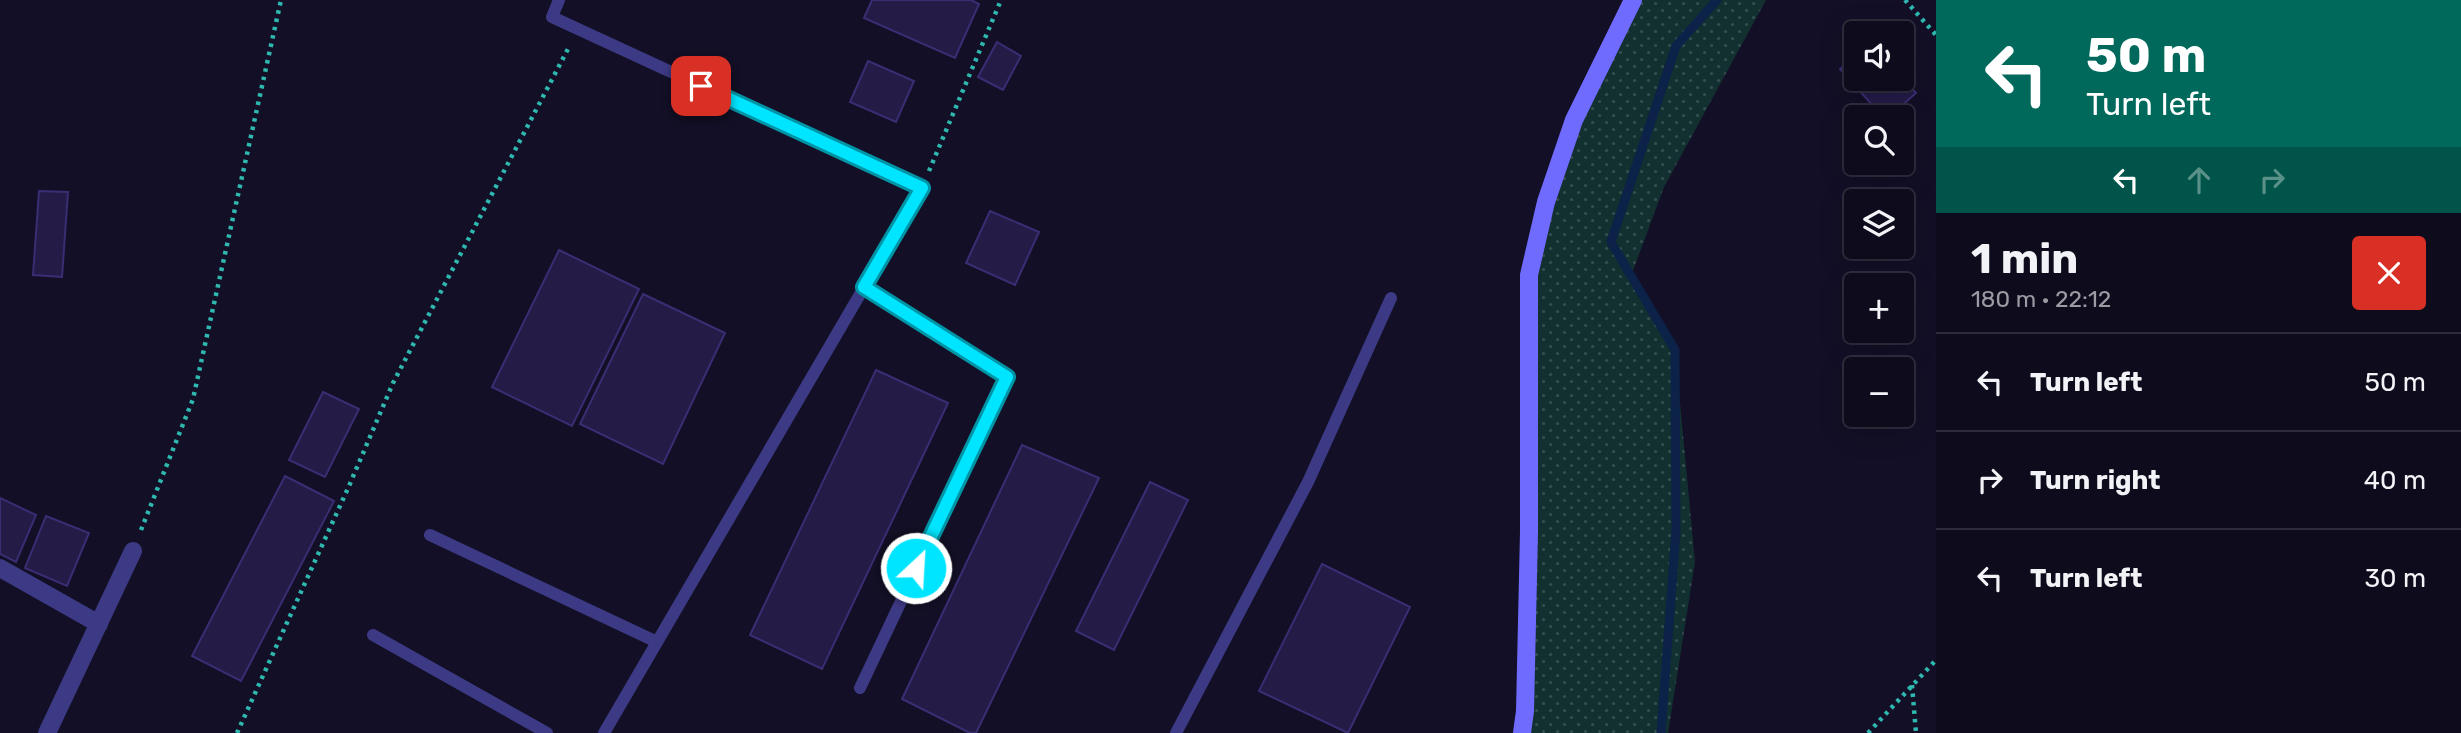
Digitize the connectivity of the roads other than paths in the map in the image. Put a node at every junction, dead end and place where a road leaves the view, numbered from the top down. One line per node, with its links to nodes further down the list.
1 (559, 0): 3 (lane)
2 (1633, 0): 16 (main road)
3 (864, 287): 10 (lane); 11 (lane)
4 (1391, 298): 15 (lane)
5 (430, 535): 10 (lane)
6 (133, 551): 8 (street)
7 (0, 568): 8 (street)
8 (99, 624): 12 (street)
9 (373, 635): 13 (lane)
10 (657, 642): 14 (lane)
11 (860, 688)
12 (47, 733)
13 (547, 733)
14 (604, 733)
15 (1176, 733)
16 (1522, 733)

